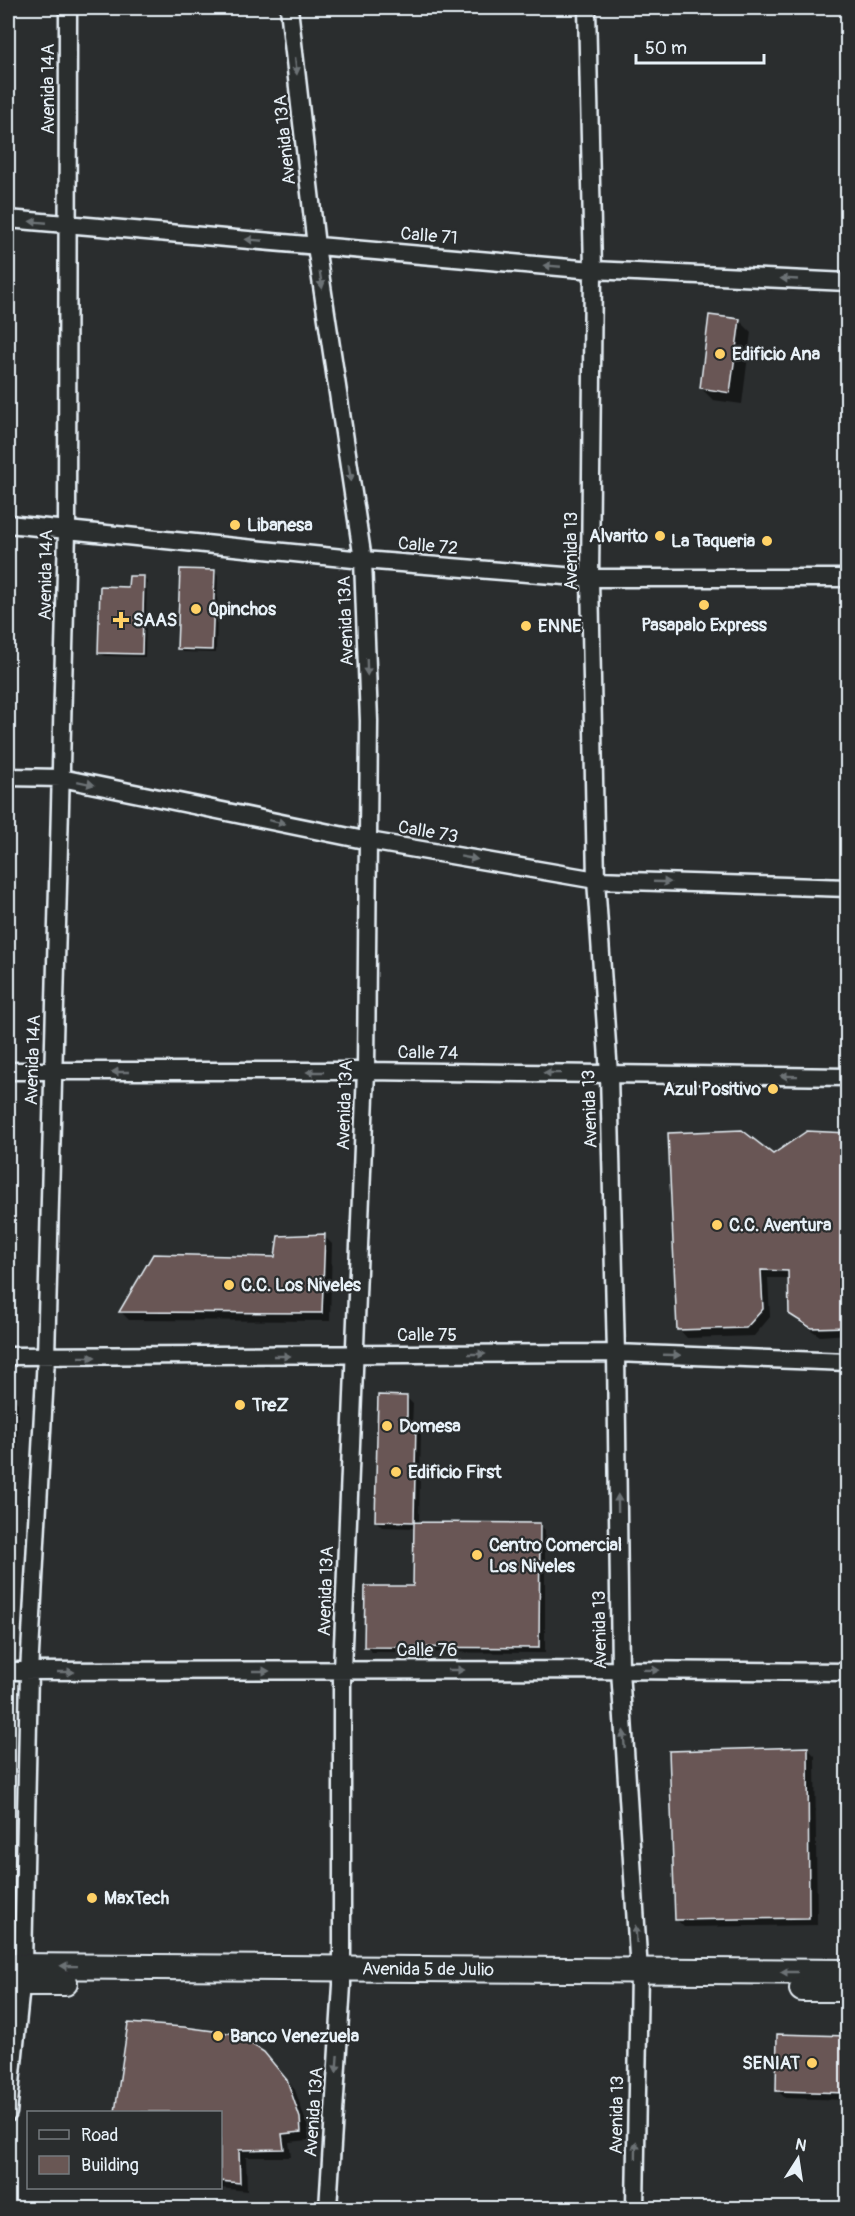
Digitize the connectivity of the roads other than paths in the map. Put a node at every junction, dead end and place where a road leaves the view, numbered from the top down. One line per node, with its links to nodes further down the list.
1 (68, 8): 5 (street, Avenida 14A)
2 (289, 8): 6 (street, Avenida 13A, one-way to 6)
3 (587, 8): 7 (street, Avenida 13)
4 (8, 219): 5 (street, Calle 71, one-way to 4)
5 (67, 224): 6 (street, Calle 71, one-way to 5); 10 (street, Avenida 14A)
6 (316, 246): 7 (street, Calle 71, one-way to 6); 11 (street, Avenida 13A, one-way to 11)
7 (593, 270): 8 (street, Calle 71, one-way to 7); 12 (street, Avenida 13)
8 (848, 282)
9 (8, 524): 10 (street, Calle 72)
10 (67, 531): 11 (street, Calle 72); 15 (street, Avenida 14A)
11 (363, 560): 12 (street, Calle 72); 16 (street, Avenida 13A, one-way to 16)
12 (590, 578): 13 (street, Calle 72); 17 (street, Avenida 13)
13 (848, 578)
14 (8, 777): 15 (street, Calle 73)
15 (61, 778): 16 (street, Calle 73, one-way to 16); 21 (street, Avenida 14A)
16 (369, 841): 17 (street, Calle 73, one-way to 17); 20 (street, Avenida 13A)
17 (596, 880): 18 (street, Calle 73, one-way to 18); 22 (street, Avenida 13)
18 (848, 888)
19 (8, 1071): 21 (street, Calle 74)
20 (366, 1071): 21 (street, Calle 74, one-way to 21); 22 (street, Calle 74, one-way to 20); 25 (street, Avenida 13A)
21 (52, 1072): 27 (street, Avenida 14A)
22 (609, 1074): 23 (street, Calle 74, one-way to 22); 24 (street, Avenida 13)
23 (848, 1077)
24 (616, 1353): 25 (street, Calle 75, one-way to 24); 28 (street, Calle 75, one-way to 28); 30 (street, Avenida 13, one-way to 24)
25 (355, 1355): 27 (street, Calle 75, one-way to 25); 29 (street, Avenida 13A)
26 (8, 1356): 27 (street, Calle 75)
27 (46, 1358): 32 (street, Avenida 14A)
28 (848, 1362)
29 (342, 1670): 30 (street, Calle 76, one-way to 30); 32 (street, Calle 76, one-way to 29); 36 (street, Avenida 13A)
30 (620, 1670): 33 (street, Calle 76, one-way to 33); 37 (street, Avenida 13, one-way to 30)
31 (8, 1671): 32 (street, Calle 76)
32 (29, 1672): 35 (street, Avenida 14A)
33 (848, 1672)
34 (848, 1972): 37 (main road, Avenida 5 de Julio, one-way to 37)
35 (15, 1974): 36 (main road, Avenida 5 de Julio); 39 (street, Avenida 14A)
36 (342, 1977): 37 (main road, Avenida 5 de Julio); 40 (street, Avenida 13A, one-way to 40)
37 (638, 1980): 38 (main road, Avenida 5 de Julio); 41 (street, Avenida 13, one-way to 37)
38 (848, 1989)
39 (8, 2113)
40 (328, 2208)
41 (635, 2208)

